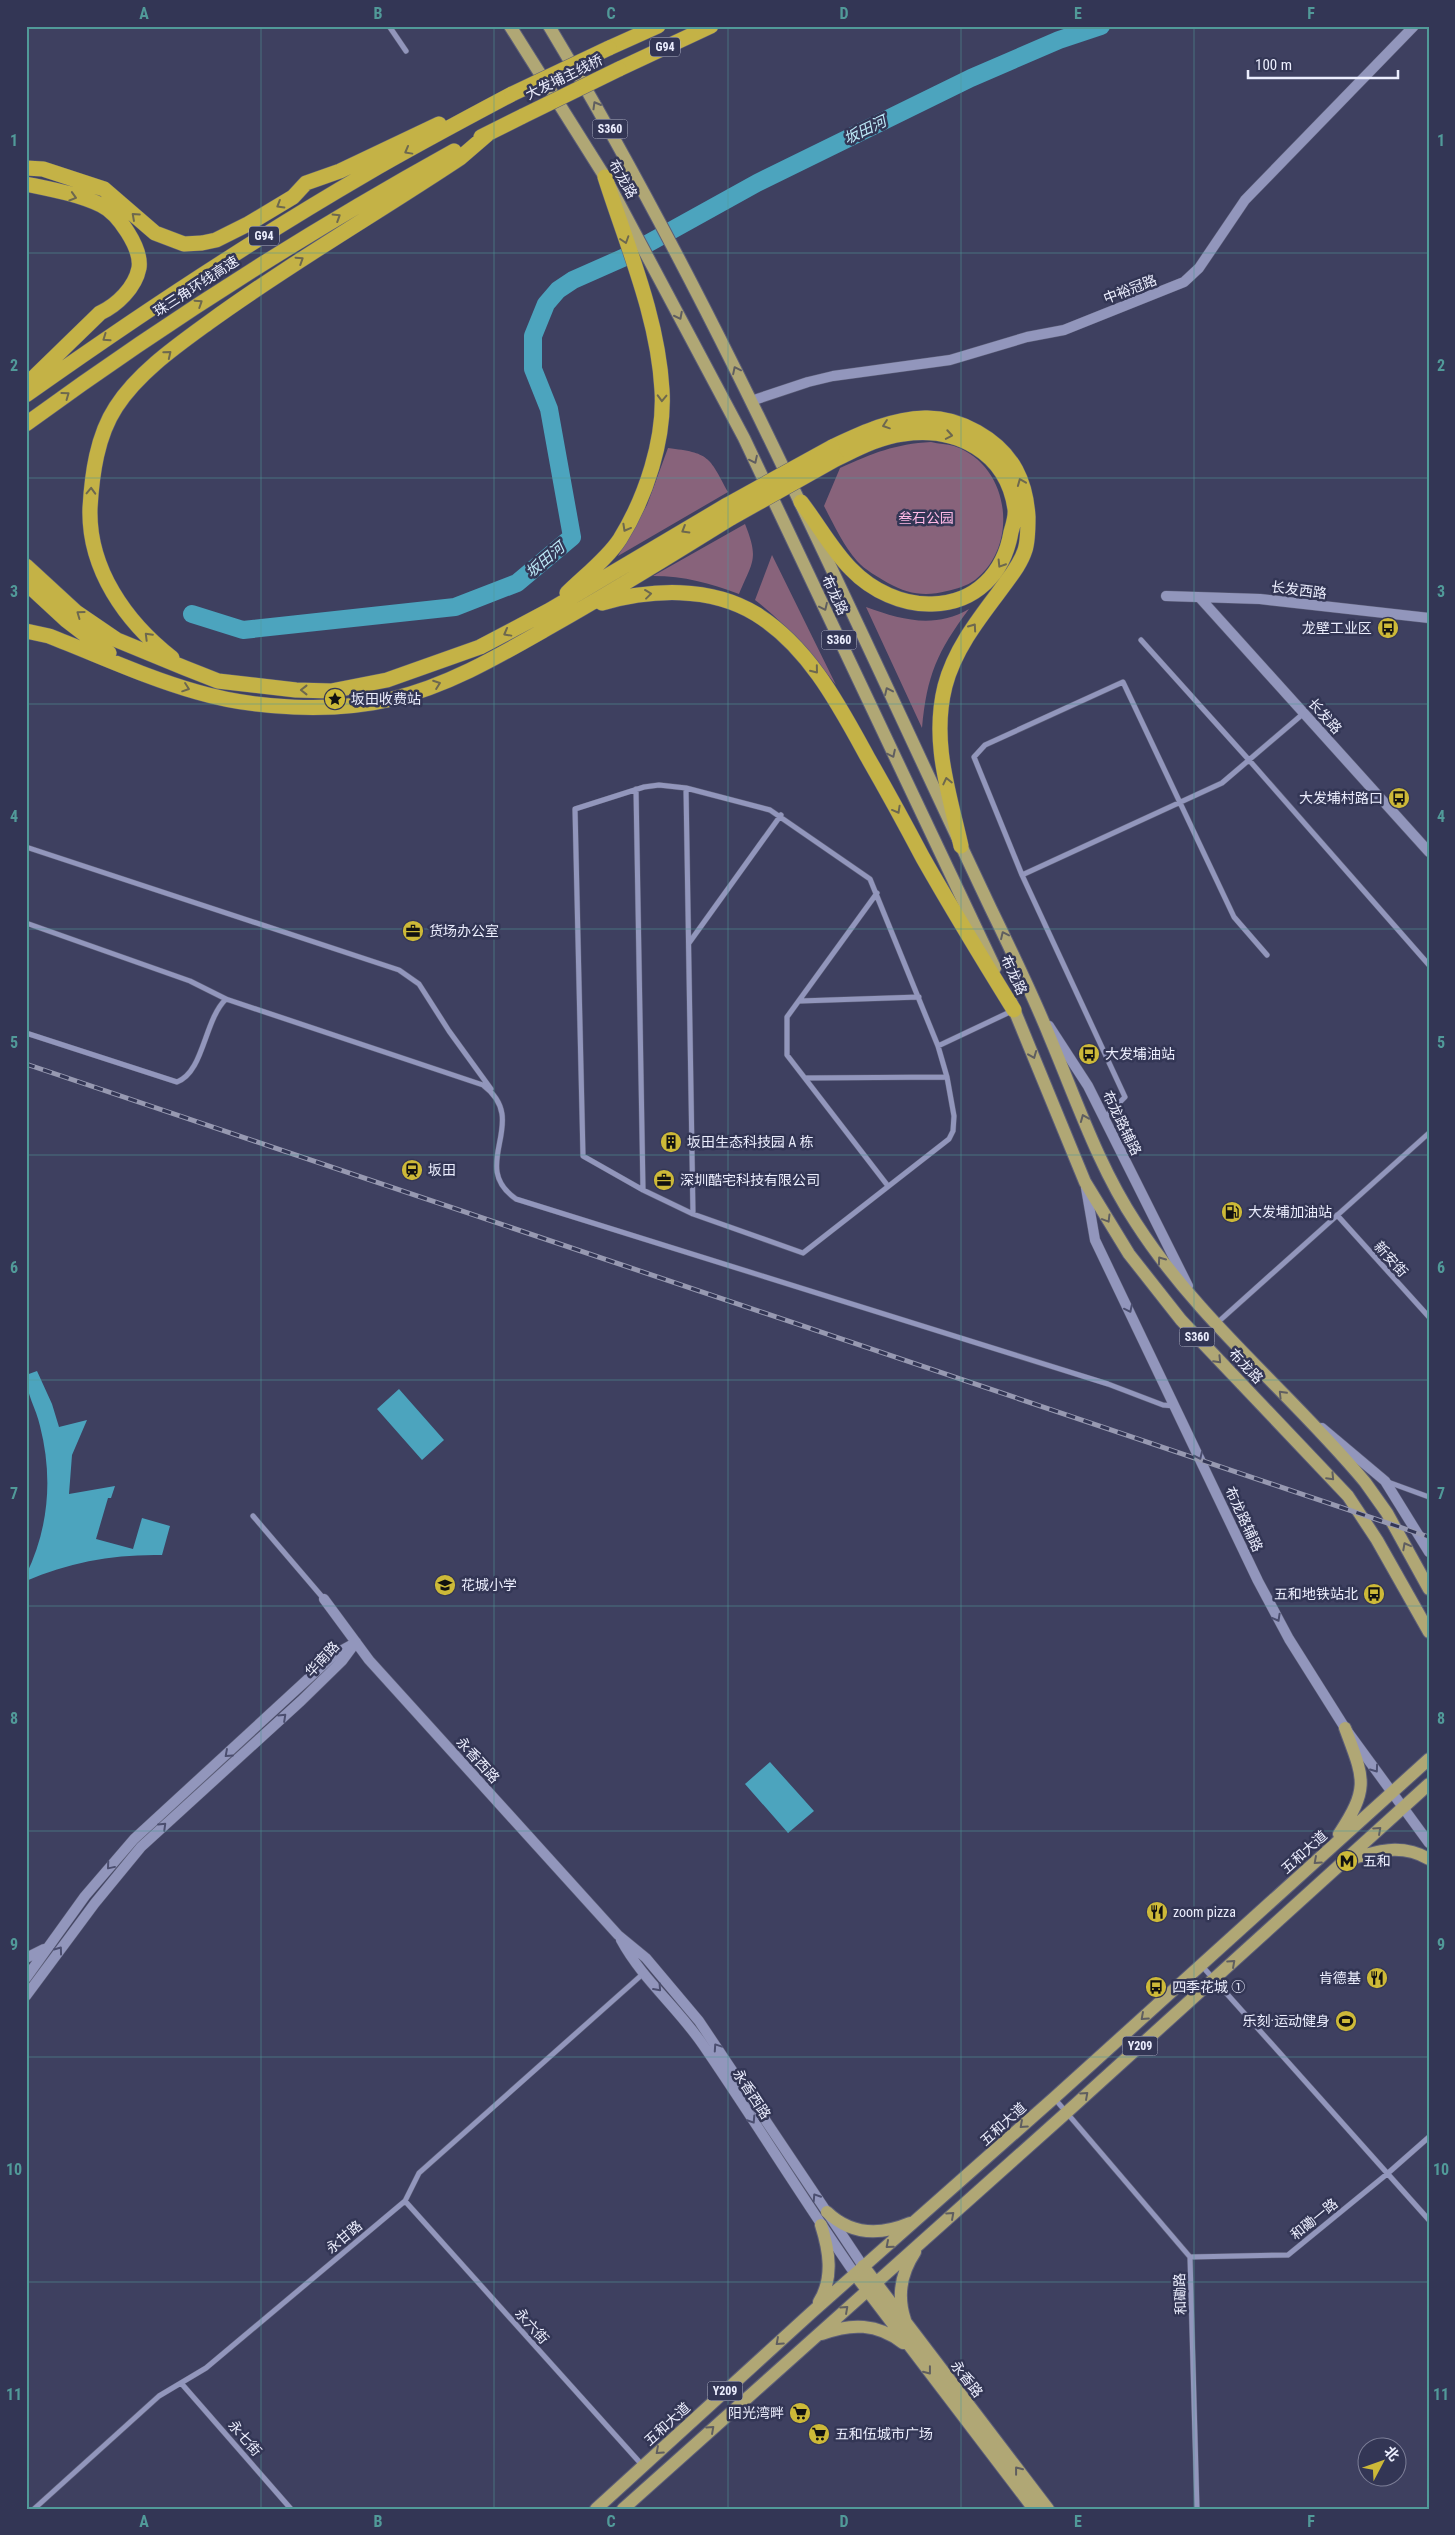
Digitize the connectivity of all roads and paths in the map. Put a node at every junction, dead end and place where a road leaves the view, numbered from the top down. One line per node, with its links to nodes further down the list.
1 (389, 26): 9 (street)
2 (510, 26): 14 (main road, 布龙路 / S360)
3 (549, 26): 8 (main road, 布龙路 / S360)
4 (561, 26): 8 (main road)
5 (658, 26): 10 (highway, 大发埔主线桥 / G94, bridge)
6 (711, 26): 11 (highway, 大发埔主线桥 / G94, bridge)
7 (1414, 26): 18 (main road, 中裕冠路)
8 (563, 50): 18 (main road, 布龙路 / S360, one-way to 8)
9 (406, 51)
10 (512, 94): 13 (highway, one-way to 13); 17 (highway, 珠三角环线高速 / G94, one-way to 17)
11 (523, 116): 12 (highway, 珠三角环线高速 / G94)
12 (489, 133): 19 (highway, 珠三角环线高速 / G94, one-way to 12); 33 (highway, one-way to 12)
13 (26, 168)
14 (605, 177): 28 (highway, one-way to 28); 52 (main road, 布龙路 / S360, one-way to 52)
15 (26, 184): 16 (highway, one-way to 16)
16 (26, 385)
17 (26, 395)
18 (751, 401): 21 (main road, 布龙路 / S360)
19 (26, 424)
20 (834, 453): 21 (highway, one-way to 21); 22 (highway, bridge); 40 (highway, one-way to 20)
21 (801, 502): 40 (main road, 布龙路 / S360, one-way to 21)
22 (729, 512): 27 (highway); 28 (highway, one-way to 28)
23 (26, 566): 33 (highway, one-way to 23)
24 (26, 583): 32 (highway)
25 (1166, 596): 26 (main road, 长发西路)
26 (1200, 598): 29 (main road, 长发西路); 34 (main road, 长发路)
27 (583, 608): 32 (highway, one-way to 27); 52 (highway, one-way to 52)
28 (550, 610): 33 (highway, one-way to 33)
29 (1429, 618)
30 (26, 631): 32 (highway)
31 (1141, 640): 35 (street)
32 (124, 665)
33 (185, 668)
34 (1304, 713): 35 (street); 42 (main road, 长发路)
35 (1249, 760): 38 (street); 48 (street)
36 (686, 788): 37 (street); 39 (street); 46 (street)
37 (636, 790): 63 (street); 63 (street)
38 (1181, 802): 43 (street); 43 (street); 47 (street)
39 (781, 816): 44 (street); 46 (street)
40 (961, 846): 53 (main road, 布龙路 / S360, one-way to 40)
41 (26, 847): 58 (street)
42 (1429, 852)
43 (1022, 875): 59 (street)
44 (877, 893): 49 (street); 51 (street)
45 (26, 923): 50 (street)
46 (689, 944): 64 (street)
47 (1267, 955)
48 (1429, 965)
49 (918, 997): 51 (street); 55 (street)
50 (226, 1000): 54 (street); 58 (street)
51 (800, 1000): 57 (street)
52 (1014, 1010): 55 (street); 61 (main road, 布龙路 / S360, one-way to 61)
53 (1039, 1011): 59 (main road, 布龙路辅路); 66 (main road, 布龙路 / S360, one-way to 53)
54 (26, 1033)
55 (938, 1046): 56 (street)
56 (947, 1077): 57 (street); 62 (street)
57 (805, 1078): 62 (street)
58 (495, 1093): 69 (street)
59 (1104, 1118): 66 (main road, 布龙路辅路)
60 (1429, 1133): 65 (street)
61 (1086, 1182): 69 (main road, 布龙路辅路, one-way to 69); 77 (main road, 布龙路 / S360, one-way to 77)
62 (888, 1186): 64 (street)
63 (642, 1190): 64 (street)
64 (693, 1214)
65 (1337, 1215): 67 (street, 新安街); 68 (street)
66 (1197, 1305): 68 (main road, 布龙路 / S360)
67 (1429, 1318)
68 (1215, 1324): 70 (main road, 布龙路 / S360, one-way to 68)
69 (1175, 1405): 79 (main road, 布龙路辅路, one-way to 79)
70 (1300, 1412): 71 (main road); 75 (main road, 布龙路 / S360, one-way to 70)
71 (1385, 1481): 72 (street); 74 (main road)
72 (1429, 1497)
73 (253, 1516): 76 (street)
74 (1429, 1552)
75 (1429, 1589)
76 (324, 1599): 78 (main road, 永香西路)
77 (1429, 1632)
78 (356, 1642): 88 (main road, 永香西路); 89 (main road, 华南路, one-way to 89); 96 (main road, 华南路, one-way to 78)
79 (1346, 1728): 82 (main road, 布龙路辅路, one-way to 82); 85 (main road)
80 (1429, 1759): 82 (main road, 五和大道 / Y209)
81 (1429, 1784): 83 (main road, Y209)
82 (1392, 1793): 83 (main road, 布龙路辅路); 85 (main road, 五和大道 / Y209)
83 (1403, 1808): 84 (main road, 布龙路辅路); 87 (main road, Y209, one-way to 83)
84 (1429, 1843)
85 (1331, 1848): 92 (main road, 五和大道 / Y209, one-way to 92)
86 (1429, 1859): 87 (main road)
87 (1343, 1861): 95 (main road, Y209, one-way to 87)
88 (618, 1935): 91 (main road, 永香西路); 93 (main road, 永香西路)
89 (50, 1944): 90 (main road); 94 (main road, 华南路)
90 (26, 1958)
91 (653, 1965): 93 (street, 永甘路); 102 (main road, 永香西路, one-way to 91)
92 (1201, 1966): 95 (street); 97 (main road, 五和大道 / Y209, one-way to 97)
93 (644, 1973): 101 (street, 永甘路); 105 (main road, 永香西路, one-way to 105)
94 (26, 1978)
95 (1214, 1979): 98 (main road, Y209, one-way to 95); 100 (street)
96 (28, 1991)
97 (1054, 2098): 98 (street, 和磡路); 103 (main road, 五和大道 / Y209, one-way to 103)
98 (1066, 2113): 106 (main road, Y209, one-way to 98); 107 (street, 和磡路)
99 (1429, 2137): 100 (street, 和磡一路)
100 (1387, 2174): 104 (street); 107 (street, 和磡一路)
101 (405, 2201): 115 (street, 永甘路); 116 (street, 永六街)
102 (826, 2212): 103 (main road); 108 (main road, 永香西路)
103 (920, 2218): 106 (main road); 108 (main road, 五和大道 / Y209, one-way to 108)
104 (1429, 2220)
105 (822, 2225): 108 (main road, 永香西路); 110 (main road)
106 (928, 2235): 109 (main road, Y209); 112 (main road)
107 (1190, 2257): 123 (street, 和磡路)
108 (859, 2270): 109 (main road, 永香路); 110 (main road, 五和大道 / Y209)
109 (871, 2286): 112 (main road, 永香路); 113 (main road, Y209, one-way to 109); 114 (main road, 永香路)
110 (810, 2313): 111 (main road, 五和大道 / Y209)
111 (795, 2327): 113 (main road); 116 (main road, 五和大道 / Y209, one-way to 116)
112 (910, 2329): 122 (main road, 永香路, one-way to 112)
113 (810, 2341): 114 (main road); 120 (main road, Y209, one-way to 113)
114 (912, 2350): 121 (main road, 永香路, one-way to 121)
115 (181, 2383): 117 (street, 永甘路); 118 (street, 永七街)
116 (643, 2466): 119 (main road, 五和大道 / Y209)
117 (34, 2509)
118 (291, 2509)
119 (596, 2509)
120 (623, 2509)
121 (1034, 2509)
122 (1048, 2509)
123 (1197, 2509)

